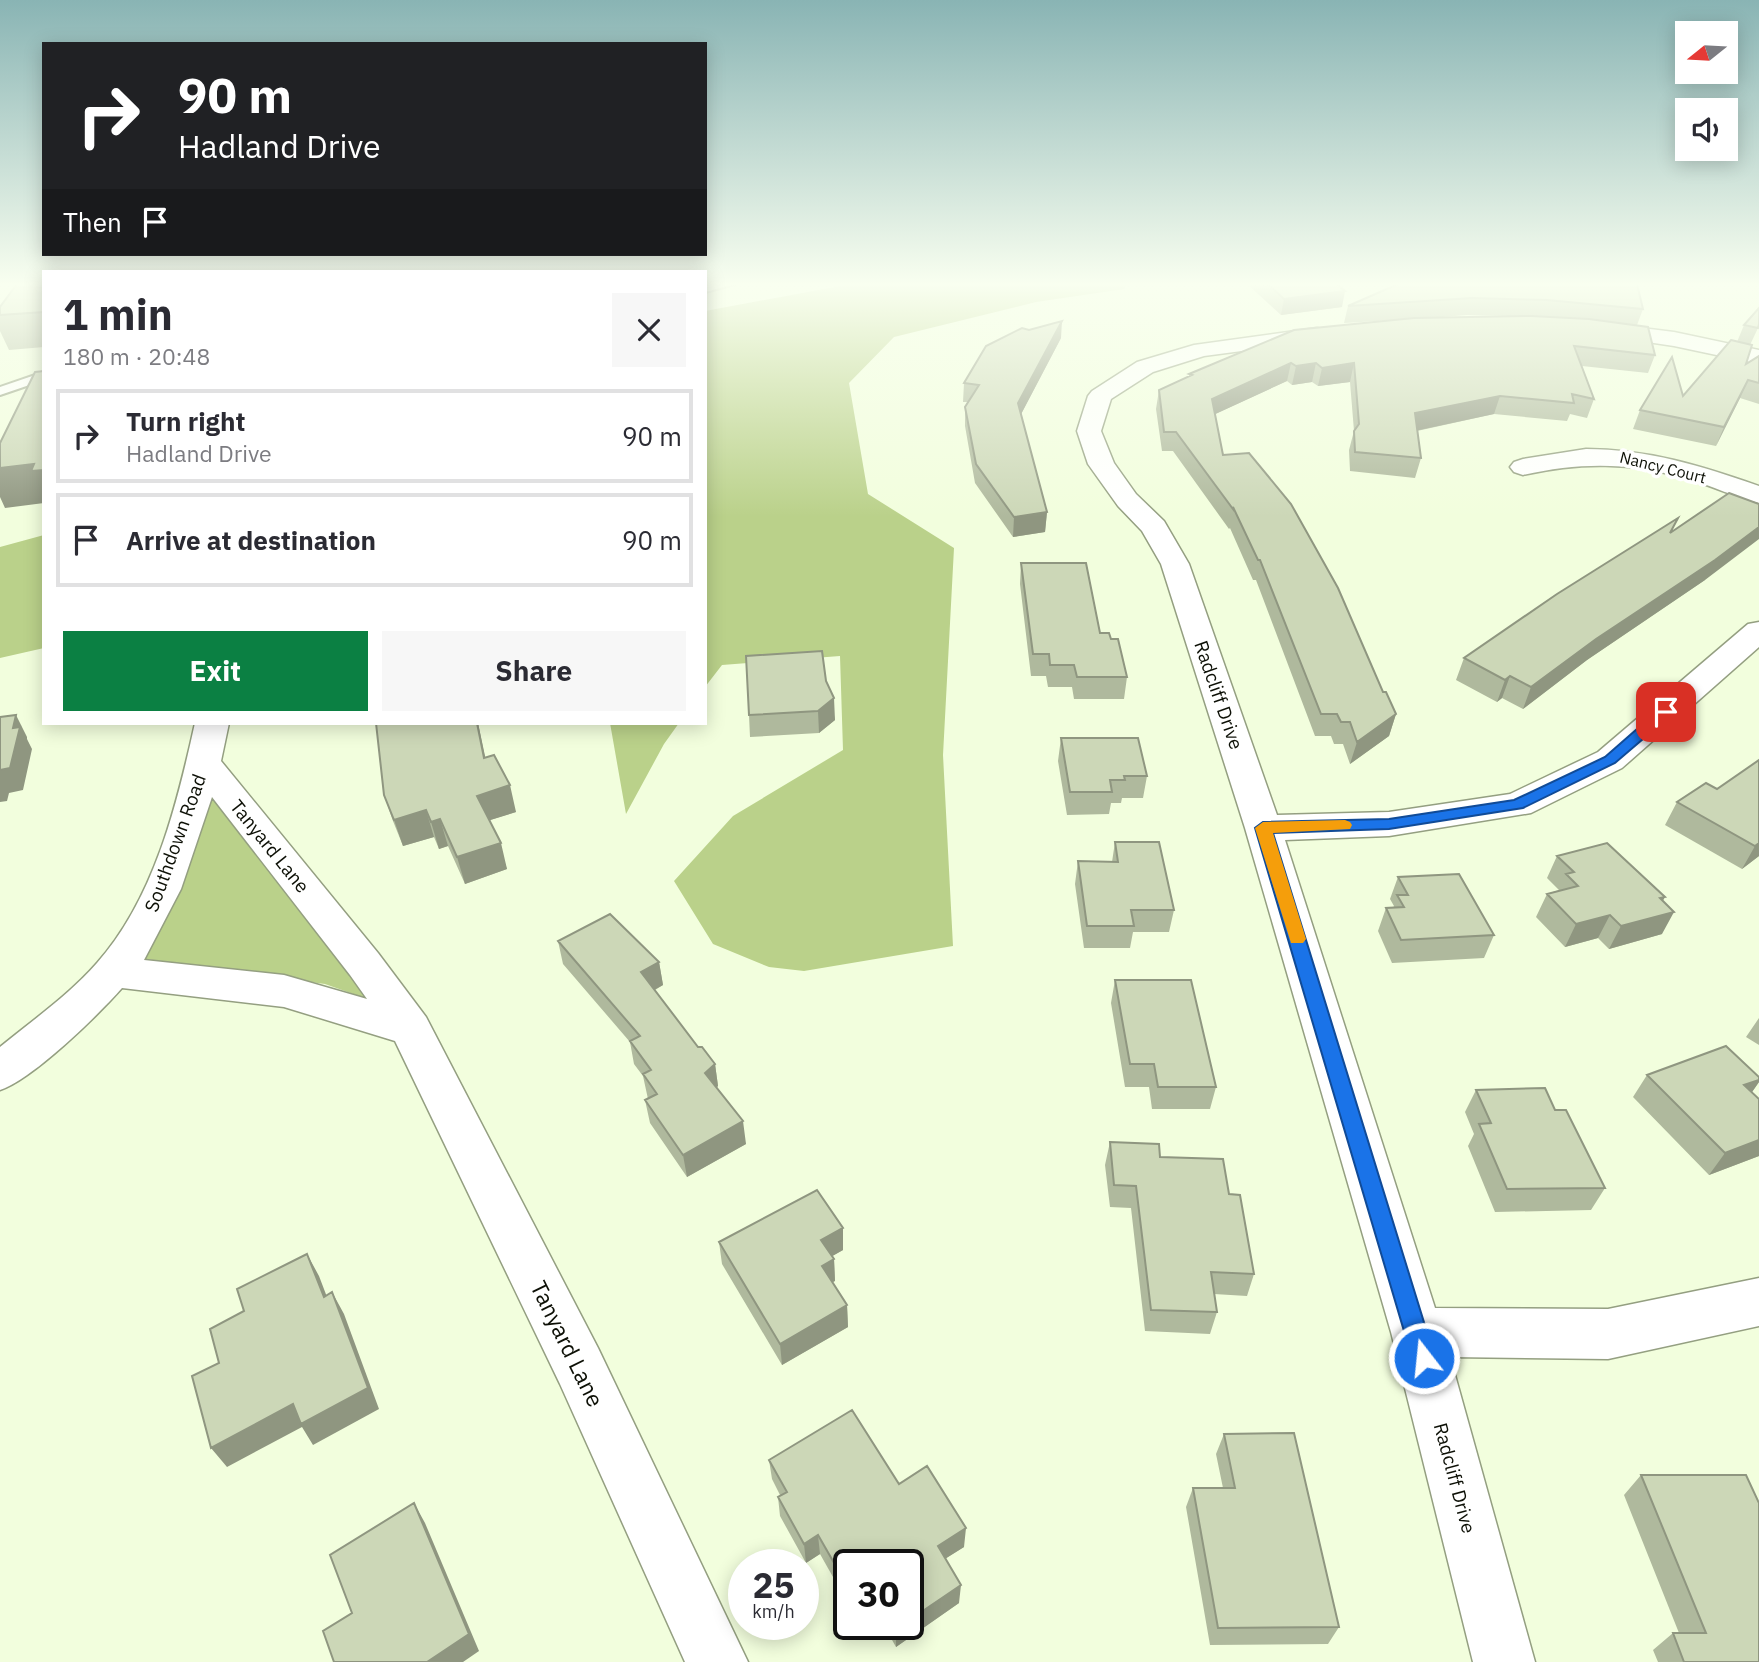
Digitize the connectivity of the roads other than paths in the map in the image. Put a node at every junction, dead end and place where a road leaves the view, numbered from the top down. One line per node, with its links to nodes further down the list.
1 (1163, 362): 9 (street, Radcliff Drive)
2 (42, 377): 3 (lane)
3 (0, 391)
4 (1523, 467): 5 (street, Nancy Court)
5 (1759, 495)
6 (1759, 631): 9 (street)
7 (212, 725): 8 (street, Southdown Road)
8 (205, 764): 10 (street, Southdown Road); 11 (street, Tanyard Lane)
9 (1263, 828): 14 (street, Radcliff Drive)
10 (113, 972): 11 (street); 12 (street, Southdown Road)
11 (411, 1029): 15 (street, Tanyard Lane)
12 (0, 1072)
13 (1759, 1302): 14 (street)
14 (1417, 1332): 16 (street, Radcliff Drive)
15 (717, 1662)
16 (1504, 1662)

